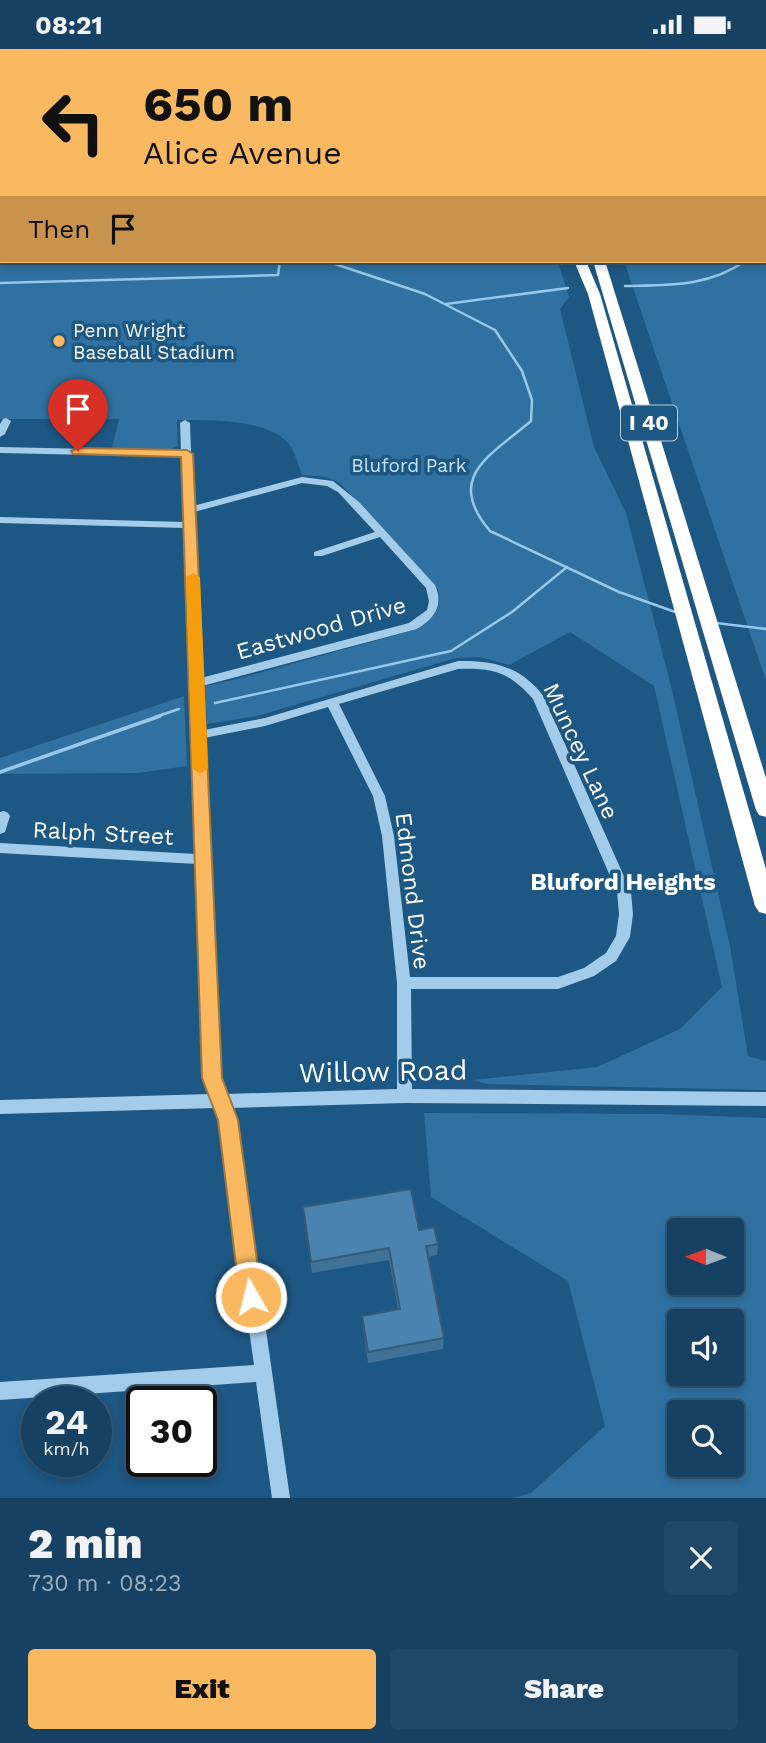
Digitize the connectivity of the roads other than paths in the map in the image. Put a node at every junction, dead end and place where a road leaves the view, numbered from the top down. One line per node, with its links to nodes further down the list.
1 (581, 263): 19 (highway, I 40)
2 (600, 263): 16 (highway, I 40)
3 (6, 421): 5 (street)
4 (186, 423): 7 (street)
5 (0, 434)
6 (0, 450): 7 (street)
7 (187, 454): 8 (street)
8 (190, 510): 10 (street); 11 (street, Eastwood Drive)
9 (0, 520): 10 (street)
10 (190, 525): 13 (street)
11 (382, 533): 12 (street); 13 (street, Eastwood Drive)
12 (318, 554)
13 (197, 683): 15 (street)
14 (331, 703): 15 (street, Muncey Lane); 20 (street, Edmond Drive); 20 (street, Muncey Lane)
15 (199, 735): 18 (street)
16 (766, 810)
17 (0, 848): 18 (street, Ralph Street)
18 (204, 859): 23 (street)
19 (766, 906)
20 (404, 983): 21 (street, Edmond Drive)
21 (405, 1096): 22 (street, Willow Road); 23 (street, Willow Road)
22 (766, 1099)
23 (221, 1101): 24 (street, Willow Road); 25 (street)
24 (0, 1107)
25 (261, 1373): 26 (street); 27 (street)
26 (0, 1391)
27 (281, 1498)

